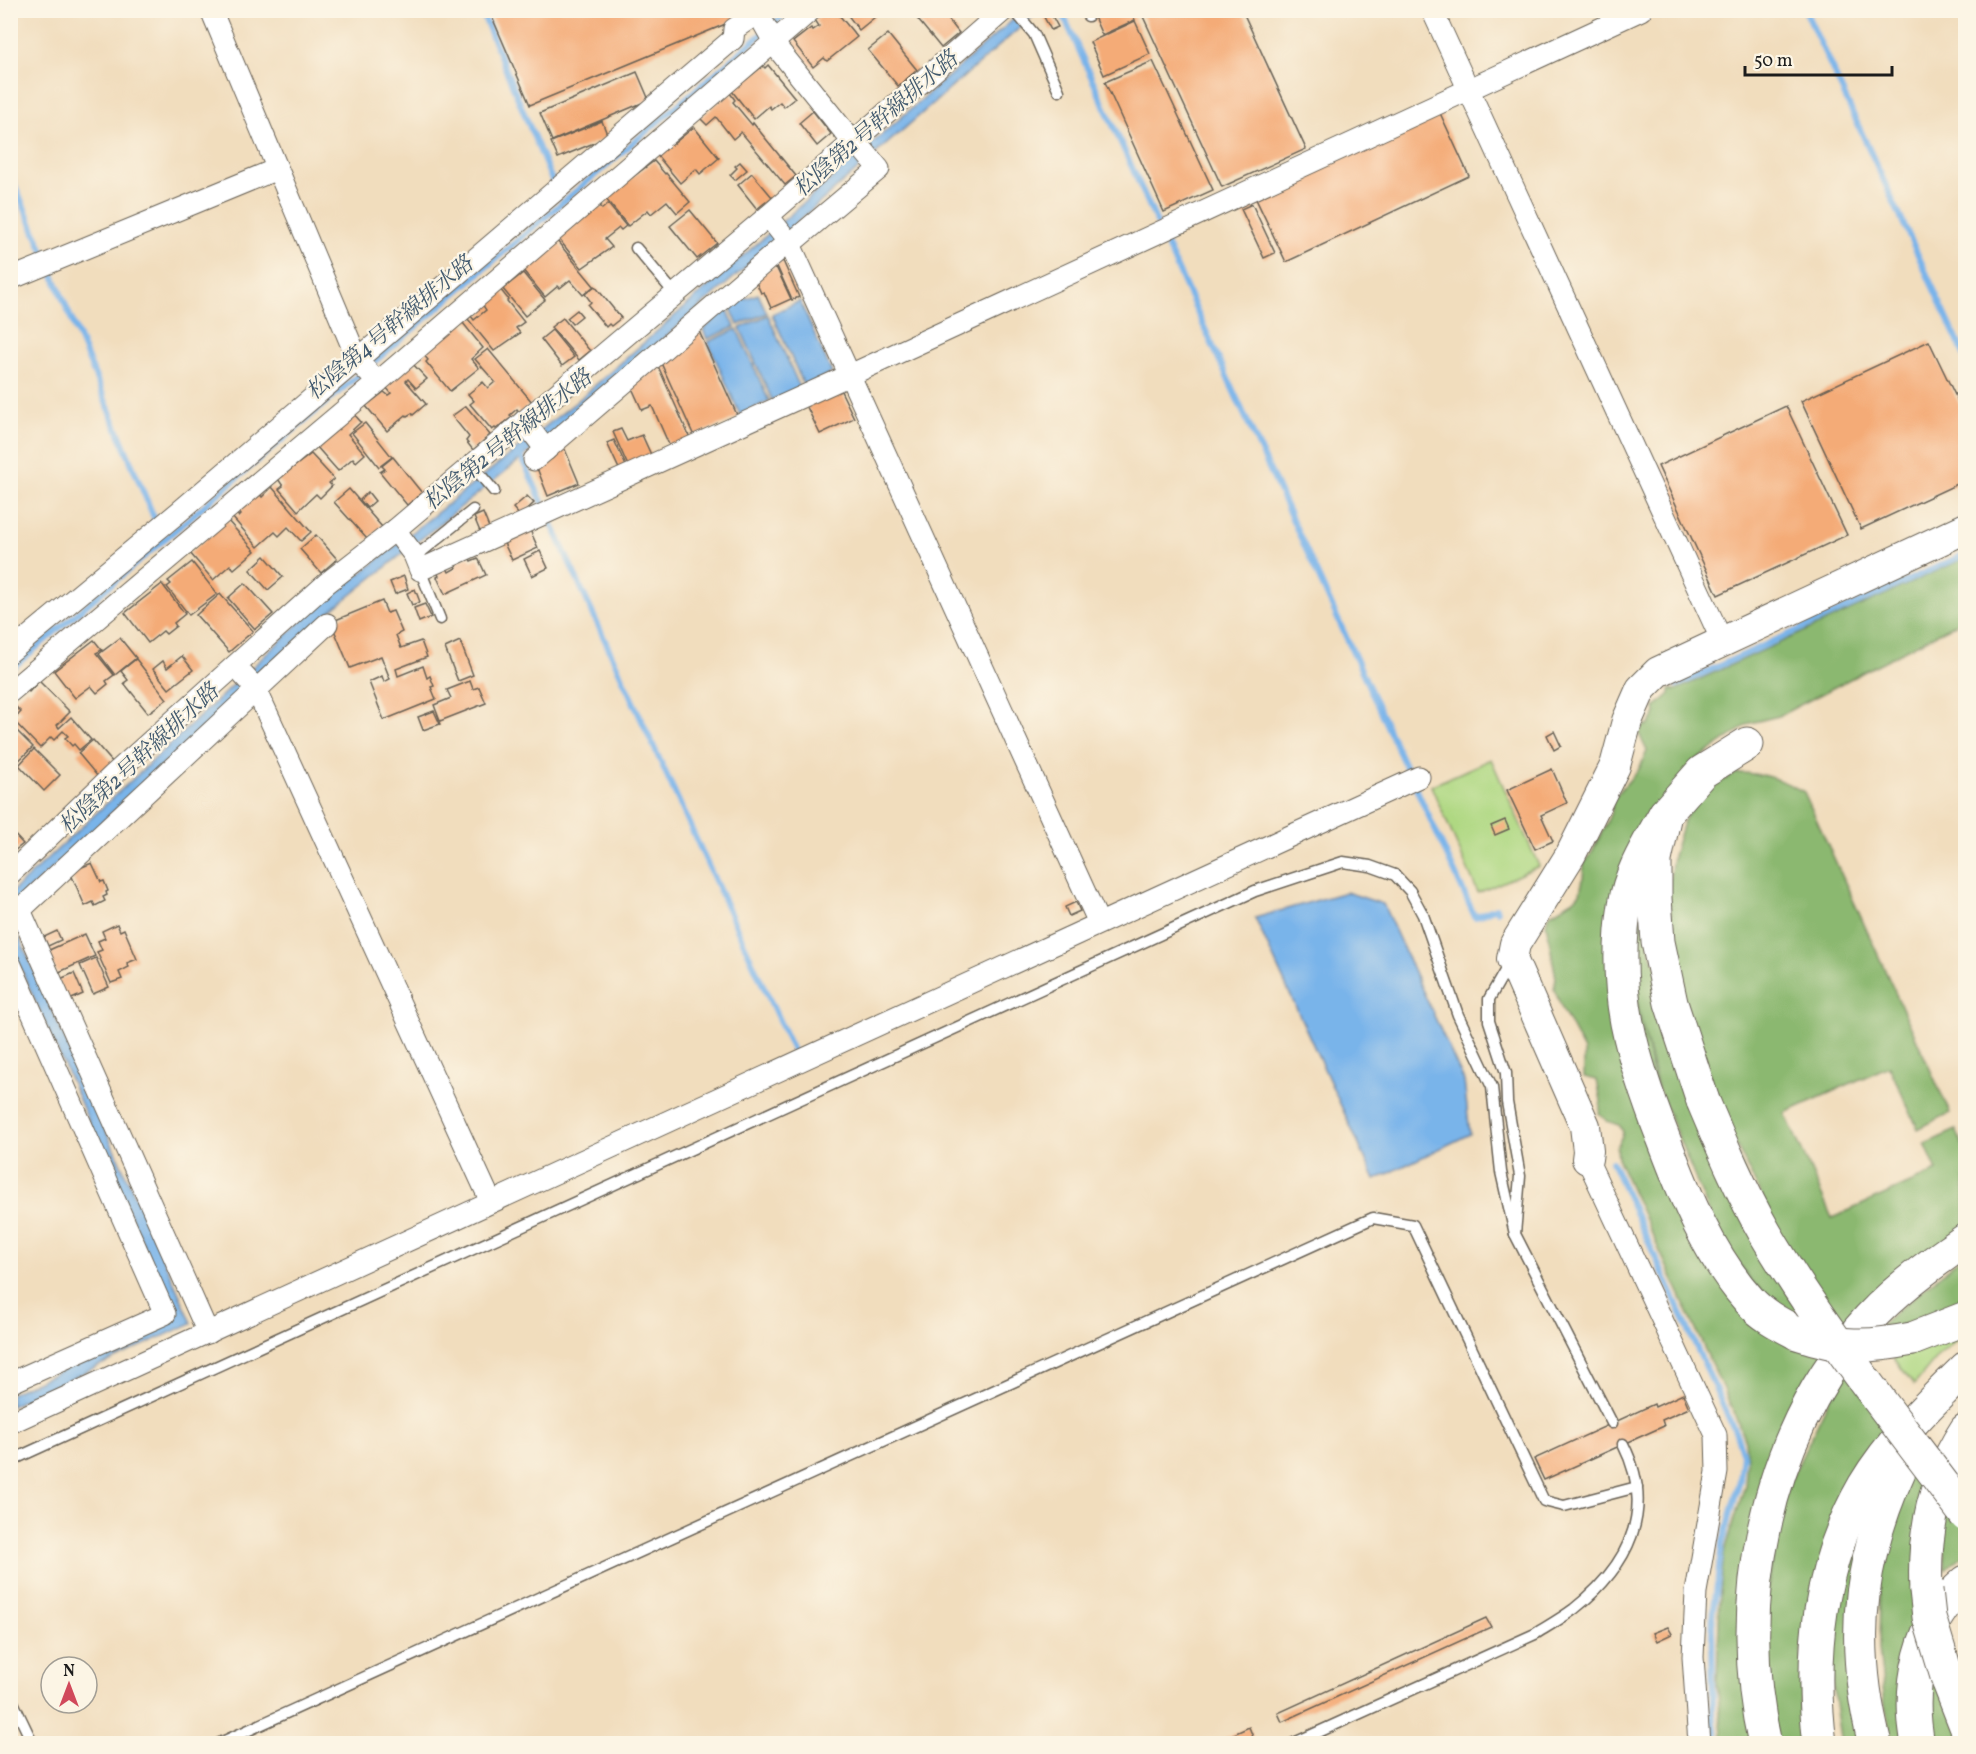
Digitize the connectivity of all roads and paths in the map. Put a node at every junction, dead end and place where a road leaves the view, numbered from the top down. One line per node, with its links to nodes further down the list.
1 (211, 10): 12 (street)
2 (811, 10): 8 (street)
3 (1004, 10): 11 (street)
4 (1014, 10): 10 (lane)
5 (1432, 10): 9 (street)
6 (1641, 10): 9 (street)
7 (759, 14): 8 (street); 18 (street)
8 (773, 41): 11 (street); 21 (street)
9 (1468, 89): 19 (street); 32 (street)
10 (1059, 92)
11 (855, 142): 13 (street); 14 (street)
12 (277, 169): 16 (street); 18 (street)
13 (770, 218): 14 (street); 17 (street)
14 (788, 242): 19 (street); 22 (street)
15 (636, 248): 17 (lane)
16 (10, 279)
17 (675, 294): 20 (street)
18 (358, 360): 21 (street); 33 (street)
19 (850, 375): 29 (street); 42 (street)
20 (583, 377): 22 (street); 23 (street)
21 (376, 380): 36 (street)
22 (603, 399): 23 (street)
23 (527, 425): 24 (street)
24 (475, 468): 25 (lane); 28 (street)
25 (493, 490)
26 (473, 510): 29 (lane)
27 (1965, 528): 32 (street)
28 (397, 532): 29 (street); 34 (street)
29 (416, 560): 30 (lane)
30 (440, 619)
31 (327, 624): 35 (street)
32 (1722, 641): 43 (street)
33 (10, 652)
34 (237, 668): 35 (street); 40 (street)
35 (255, 687): 41 (street); 46 (street)
36 (10, 692)
37 (1747, 744): 39 (highway)
38 (1419, 777): 42 (street)
39 (1665, 814): 49 (highway, bridge); 59 (highway, bridge)
40 (10, 874)
41 (16, 906): 50 (street)
42 (1099, 923): 46 (street)
43 (1512, 959): 45 (street); 47 (lane)
44 (10, 963): 52 (street)
45 (1587, 1159): 67 (street)
46 (491, 1202): 50 (street)
47 (1515, 1234): 54 (lane); 57 (lane)
48 (1965, 1240): 68 (highway)
49 (1965, 1318)
50 (208, 1333): 53 (street)
51 (1960, 1373): 63 (highway); 69 (highway)
52 (10, 1383)
53 (10, 1423)
54 (1612, 1423)
55 (1965, 1430): 62 (highway, bridge)
56 (1623, 1444): 58 (lane)
57 (10, 1461)
58 (1637, 1486): 65 (lane); 66 (lane)
59 (1965, 1515)
60 (1965, 1582): 70 (highway)
61 (10, 1696): 64 (lane)
62 (1965, 1726)
63 (1820, 1742)
64 (33, 1743)
65 (218, 1743)
66 (1292, 1743)
67 (1699, 1743)
68 (1765, 1743)
69 (1875, 1743)
70 (1918, 1743)

